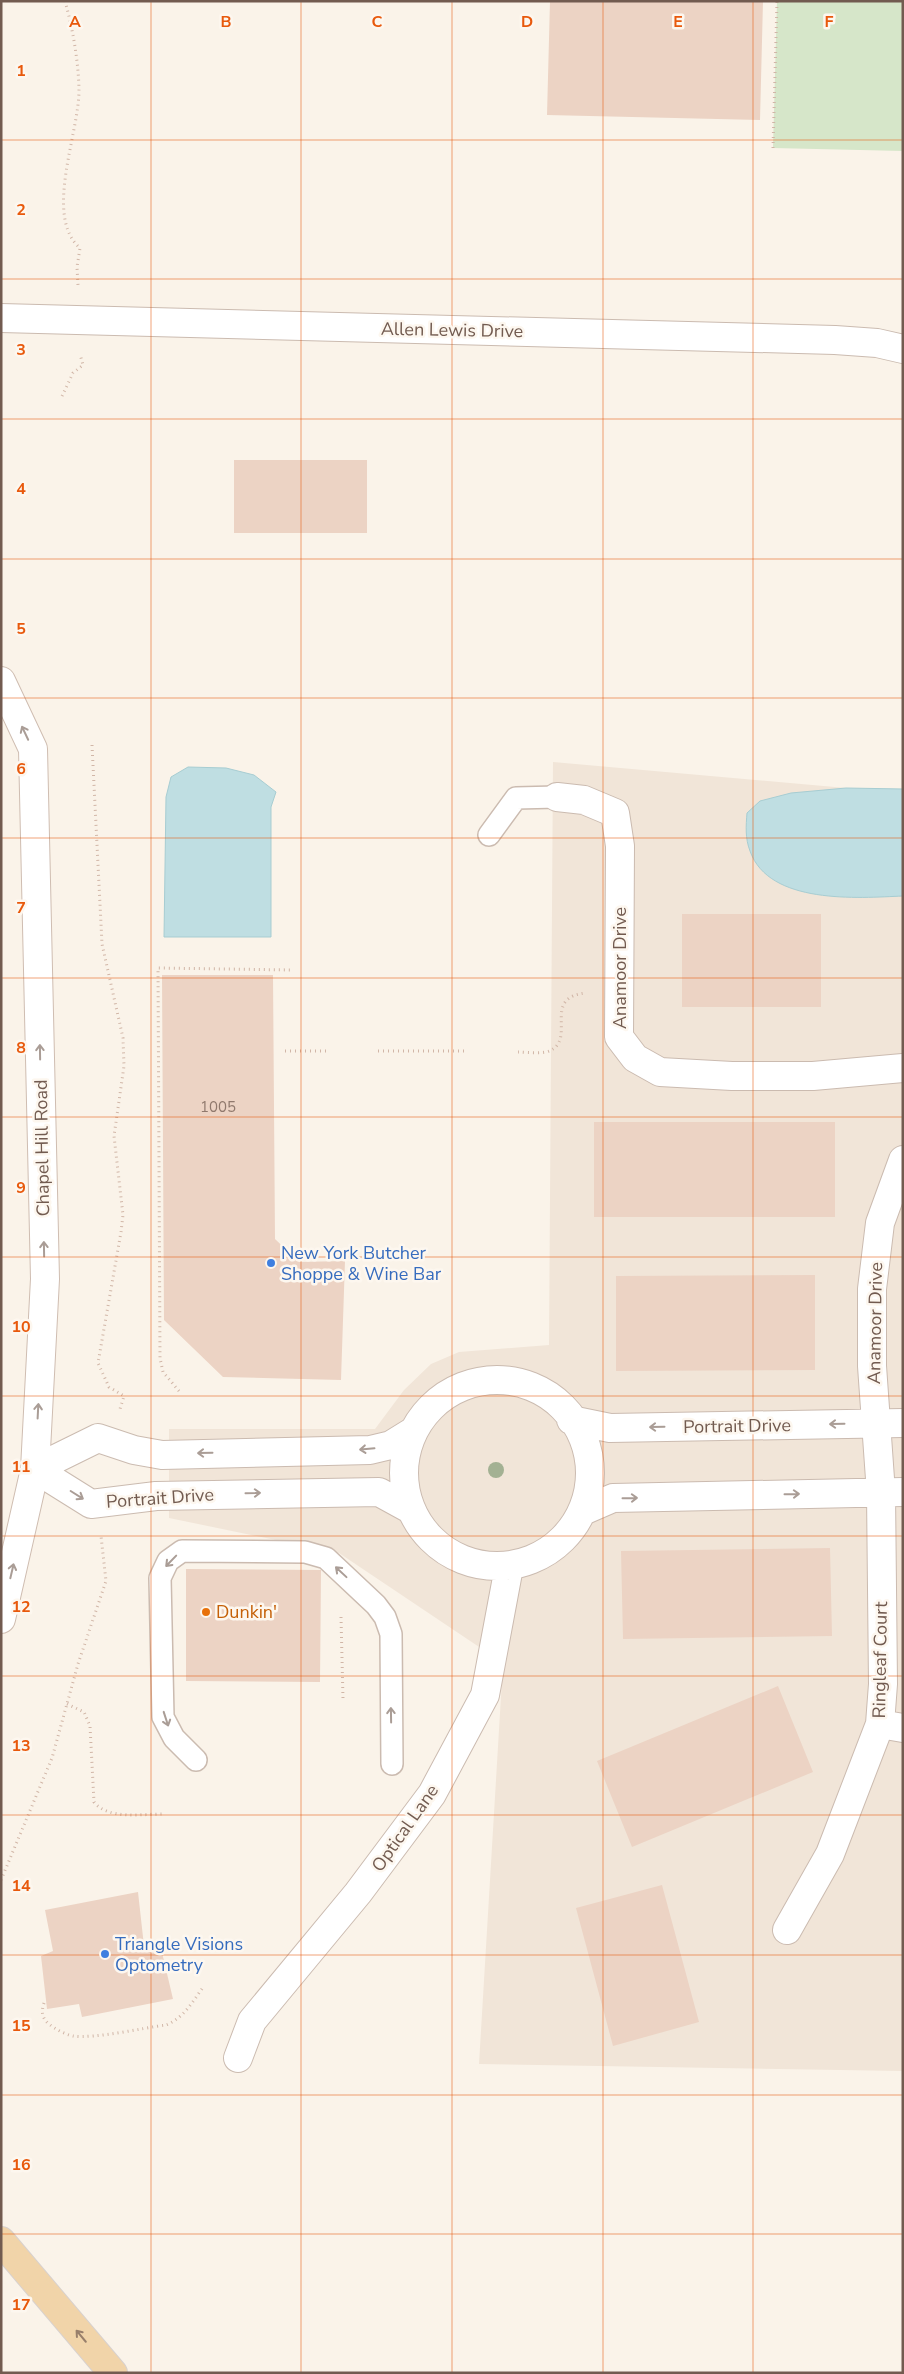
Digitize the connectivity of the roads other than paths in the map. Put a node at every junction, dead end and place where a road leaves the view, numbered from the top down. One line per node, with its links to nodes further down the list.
1 (1, 318): 2 (street, Allen Lewis Drive)
2 (903, 349)
3 (1, 681): 12 (street, Chapel Hill Road, one-way to 3)
4 (557, 797): 5 (lane); 6 (street, Anamoor Drive)
5 (489, 835)
6 (903, 1068)
7 (903, 1160): 9 (street, Anamoor Drive)
8 (572, 1420): 9 (street, Portrait Drive, one-way to 8); 10 (street, Portrait Drive); 15 (street, Portrait Drive)
9 (890, 1423): 11 (street, Anamoor Drive)
10 (412, 1432): 12 (street, Portrait Drive, one-way to 12); 14 (street, Portrait Drive)
11 (880, 1460): 13 (street, Ringleaf Court)
12 (35, 1469): 14 (street, Portrait Drive, one-way to 14); 17 (street, Chapel Hill Road, one-way to 12)
13 (892, 1492): 15 (street, one-way to 13); 18 (street, Ringleaf Court)
14 (410, 1510): 16 (street, Portrait Drive)
15 (583, 1510): 16 (street, Portrait Drive)
16 (509, 1566): 22 (street, Optical Lane)
17 (1, 1619)
18 (891, 1726): 21 (street, Ringleaf Court)
19 (196, 1760): 20 (lane, one-way to 19)
20 (392, 1764)
21 (787, 1930)
22 (238, 2058)
23 (1, 2241): 24 (main road, one-way to 23)
24 (113, 2373)

